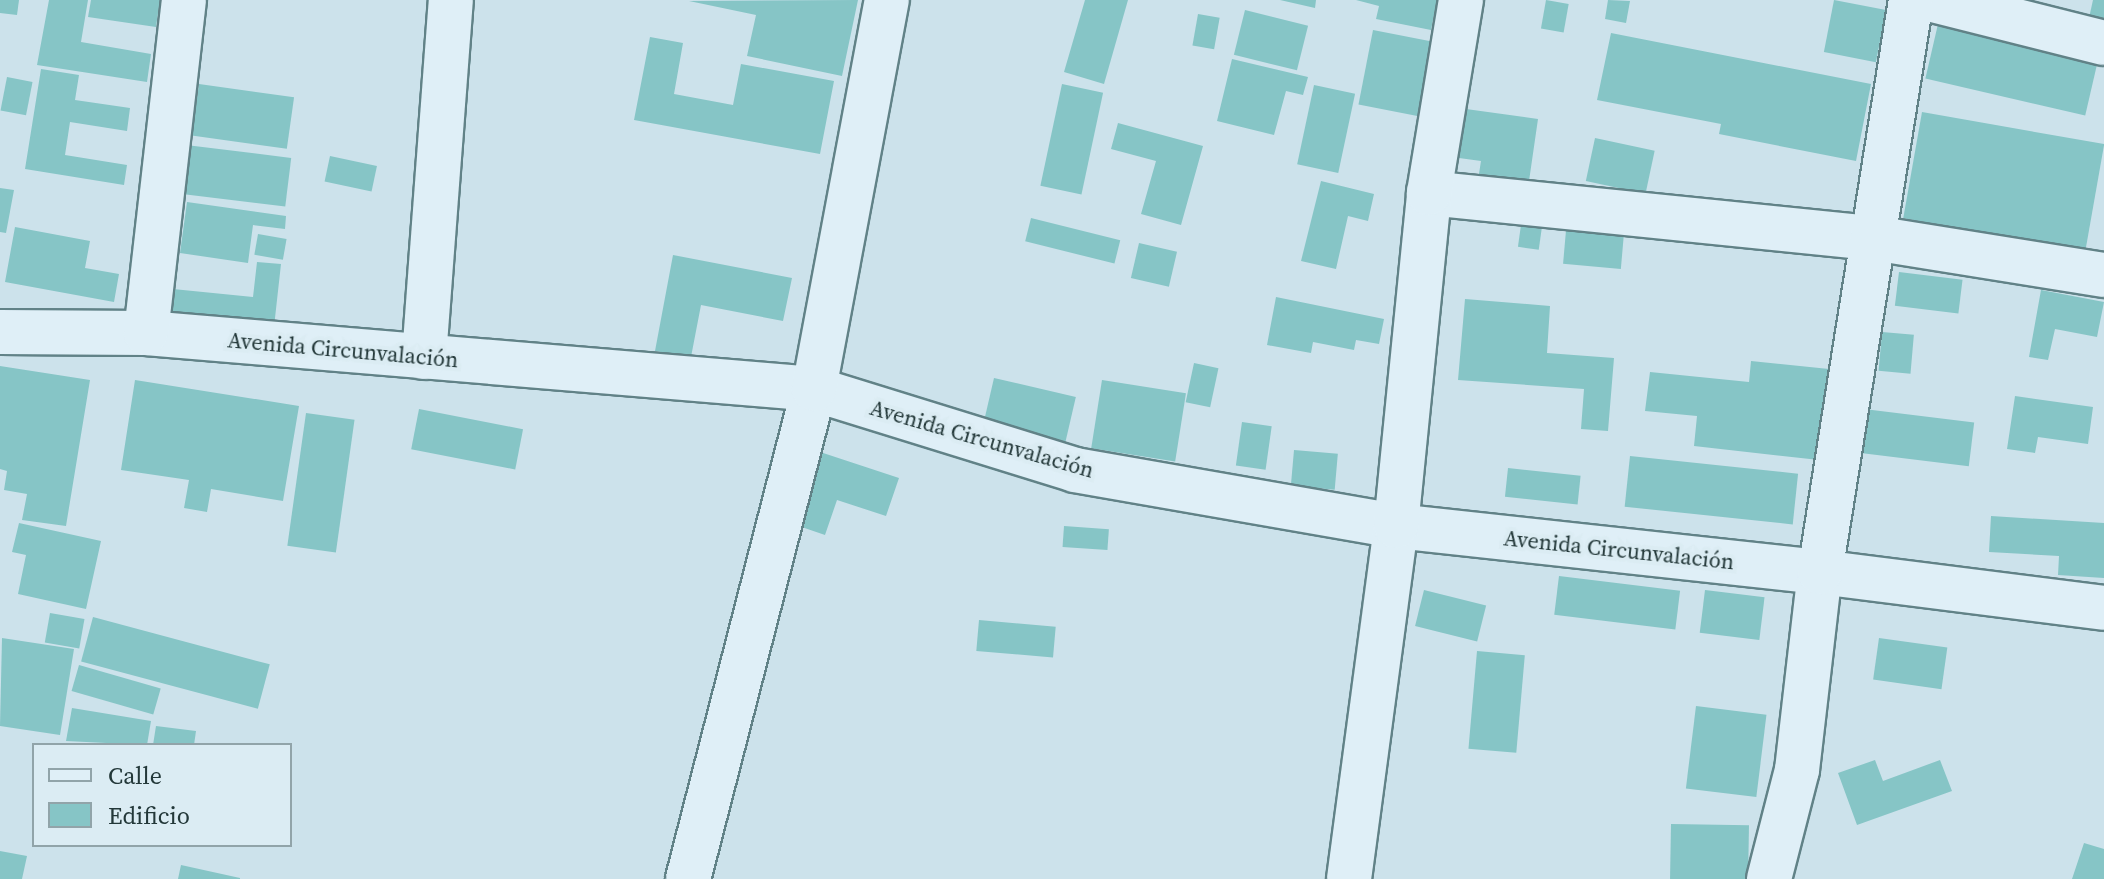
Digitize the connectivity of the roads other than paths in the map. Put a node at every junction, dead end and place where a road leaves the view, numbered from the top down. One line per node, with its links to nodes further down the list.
1 (184, 0): 12 (street)
2 (451, 0): 13 (street)
3 (887, 0): 14 (street)
4 (1461, 0): 8 (street)
5 (1911, 0): 9 (street)
6 (1933, 0): 7 (street)
7 (2104, 43)
8 (1429, 193): 9 (street); 15 (street)
9 (1873, 238): 10 (street); 16 (street)
10 (2104, 275)
11 (0, 332): 12 (street, Avenida Circunvalación)
12 (146, 333): 13 (street, Avenida Circunvalación)
13 (424, 357): 14 (street, Avenida Circunvalación)
14 (814, 389): 15 (street, Avenida Circunvalación); 18 (street)
15 (1396, 526): 16 (street, Avenida Circunvalación); 19 (street)
16 (1820, 572): 17 (street, Avenida Circunvalación); 20 (street)
17 (2104, 608)
18 (688, 879)
19 (1349, 879)
20 (1769, 879)

